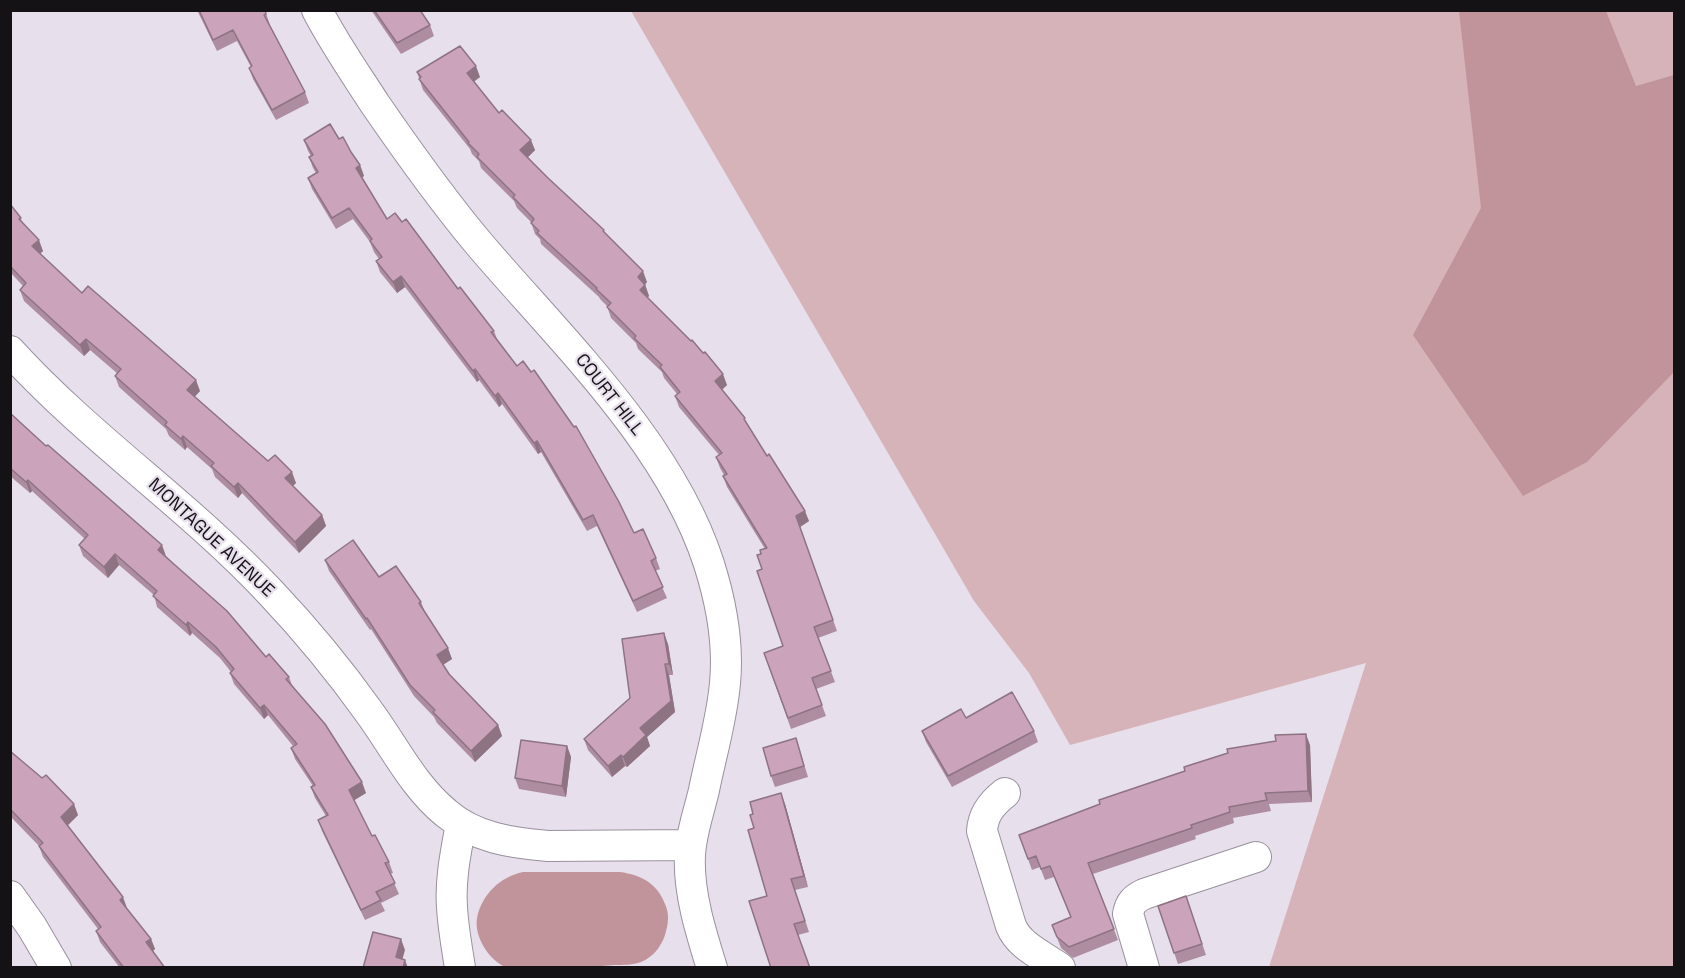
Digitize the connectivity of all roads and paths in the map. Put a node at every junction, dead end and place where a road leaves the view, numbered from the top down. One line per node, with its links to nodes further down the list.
1 (317, 10): 5 (street, COURT HILL)
2 (10, 351): 4 (street, MONTAGUE AVENUE)
3 (1005, 793): 11 (street)
4 (461, 824): 5 (street, MONTAGUE AVENUE); 9 (street)
5 (691, 845): 10 (street, COURT HILL)
6 (1256, 856): 12 (street)
7 (10, 896): 8 (street)
8 (56, 968)
9 (460, 968)
10 (712, 968)
11 (1060, 968)
12 (1144, 968)

